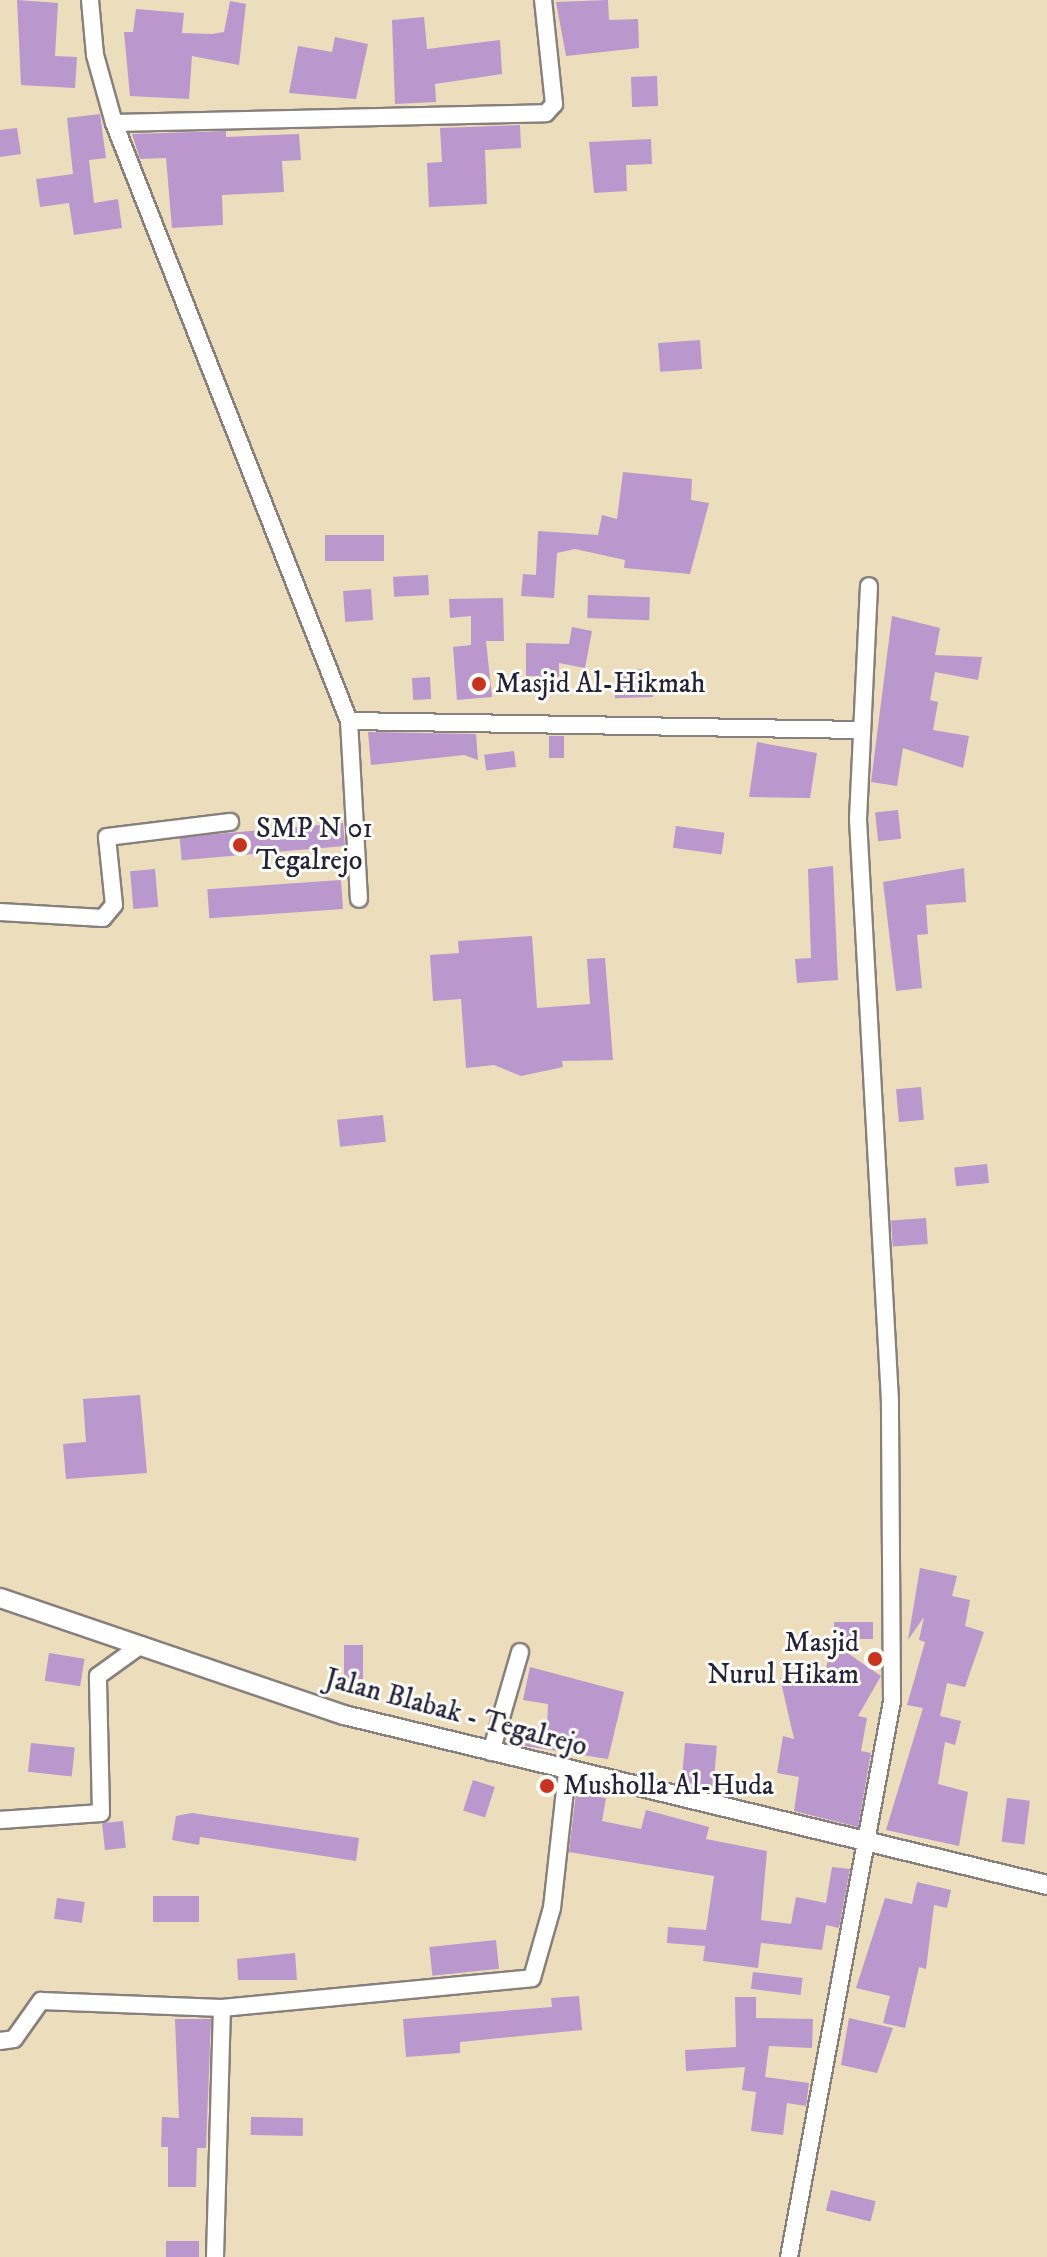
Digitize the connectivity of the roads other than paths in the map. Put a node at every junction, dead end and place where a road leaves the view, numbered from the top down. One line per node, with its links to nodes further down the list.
1 (90, 0): 3 (street)
2 (543, 0): 3 (street)
3 (114, 123): 5 (street)
4 (869, 586): 6 (street)
5 (349, 721): 6 (street); 8 (street)
6 (859, 730): 16 (street)
7 (230, 822): 9 (street)
8 (359, 899)
9 (0, 912)
10 (0, 1598): 11 (street, Jalan Blabak - Tegalrejo)
11 (141, 1645): 13 (street, Jalan Blabak - Tegalrejo); 15 (street)
12 (520, 1652): 13 (street)
13 (491, 1752): 14 (street, Jalan Blabak - Tegalrejo)
14 (567, 1772): 16 (street, Jalan Blabak - Tegalrejo); 18 (street)
15 (0, 1820)
16 (869, 1843): 17 (street, Jalan Blabak - Tegalrejo); 21 (street)
17 (1047, 1885)
18 (222, 2008): 19 (street); 20 (street)
19 (0, 2041)
20 (215, 2257)
21 (789, 2257)

